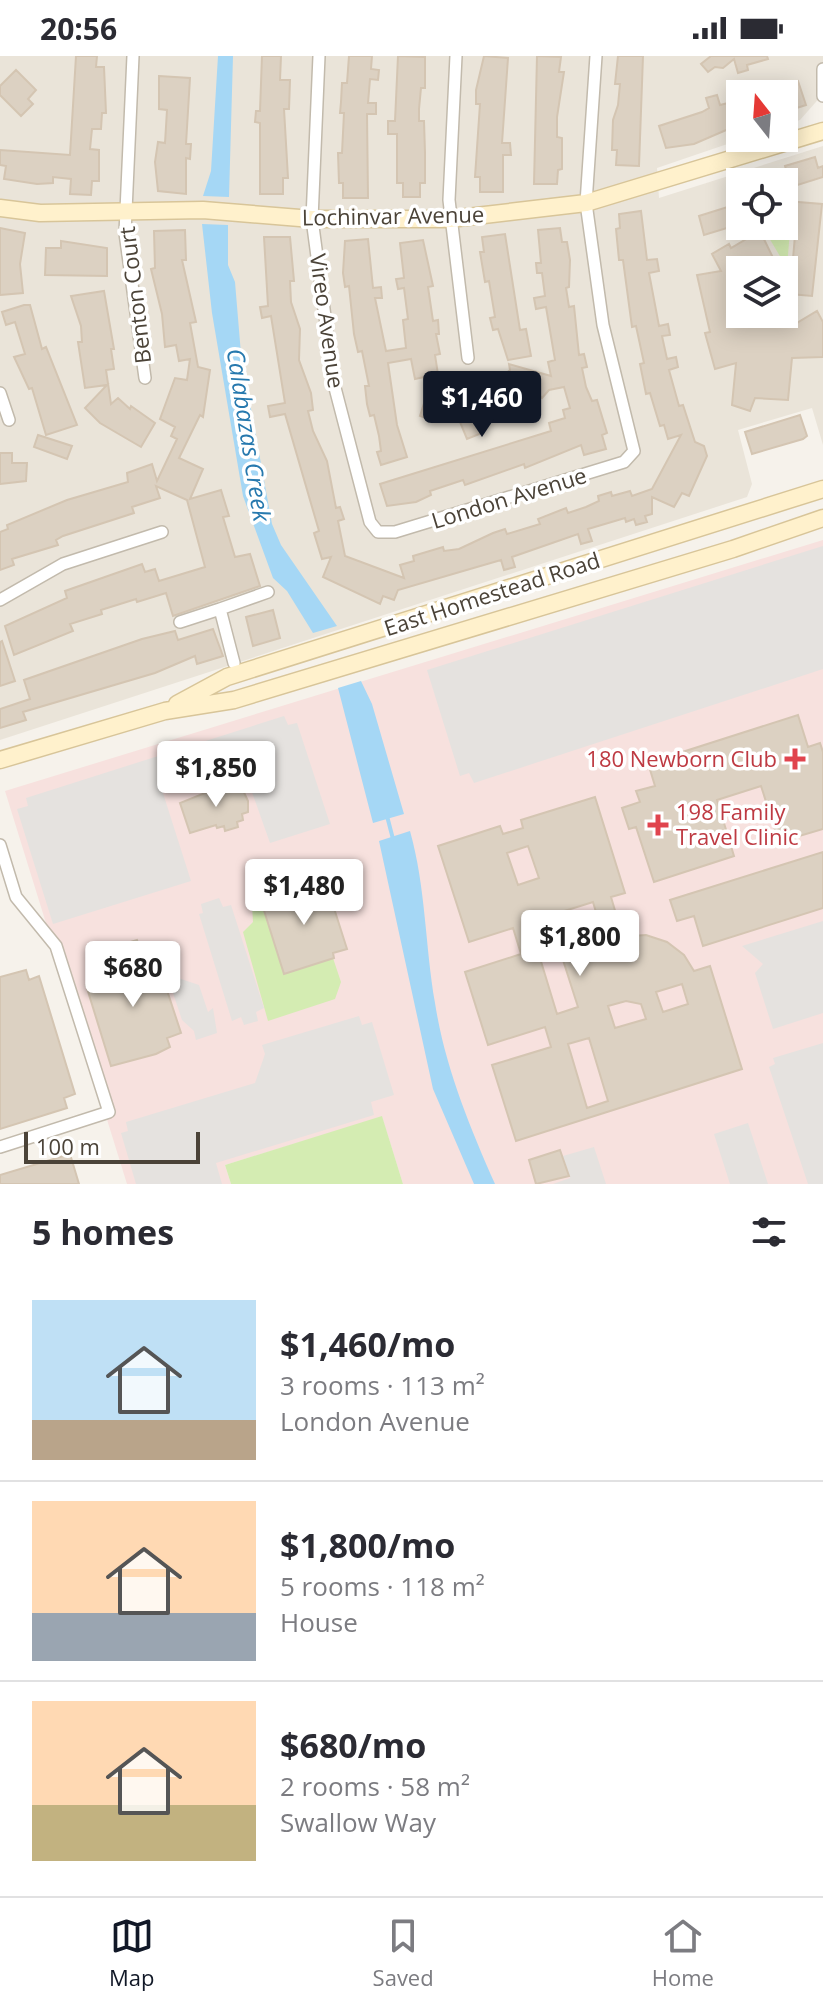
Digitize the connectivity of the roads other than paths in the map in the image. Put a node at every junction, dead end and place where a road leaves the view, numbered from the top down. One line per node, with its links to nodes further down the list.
1 (133, 56): 10 (street, Benton Court)
2 (319, 56): 11 (street, Vireo Avenue)
3 (456, 56): 12 (street)
4 (596, 56): 8 (street)
5 (823, 69): 6 (street)
6 (823, 96)
7 (823, 131): 8 (main road, Lochinvar Avenue)
8 (586, 203): 12 (main road, Lochinvar Avenue); 20 (street, London Avenue)
9 (0, 208): 10 (main road, Lochinvar Avenue)
10 (125, 212): 11 (main road, Lochinvar Avenue); 14 (street, Benton Court)
11 (312, 219): 12 (main road, Lochinvar Avenue); 20 (street, Vireo Avenue)
12 (450, 219): 13 (street)
13 (468, 358)
14 (145, 378)
15 (0, 393): 16 (street)
16 (9, 420)
17 (823, 489): 26 (main road, East Homestead Road)
18 (823, 518): 26 (main road, East Homestead Road)
19 (162, 532): 22 (street)
20 (378, 532)
21 (268, 592): 23 (street)
22 (0, 600)
23 (220, 609): 24 (street); 25 (street)
24 (180, 622)
25 (234, 663)
26 (165, 711): 27 (main road, East Homestead Road)
27 (0, 760)
28 (0, 845): 29 (street)
29 (0, 1147)

